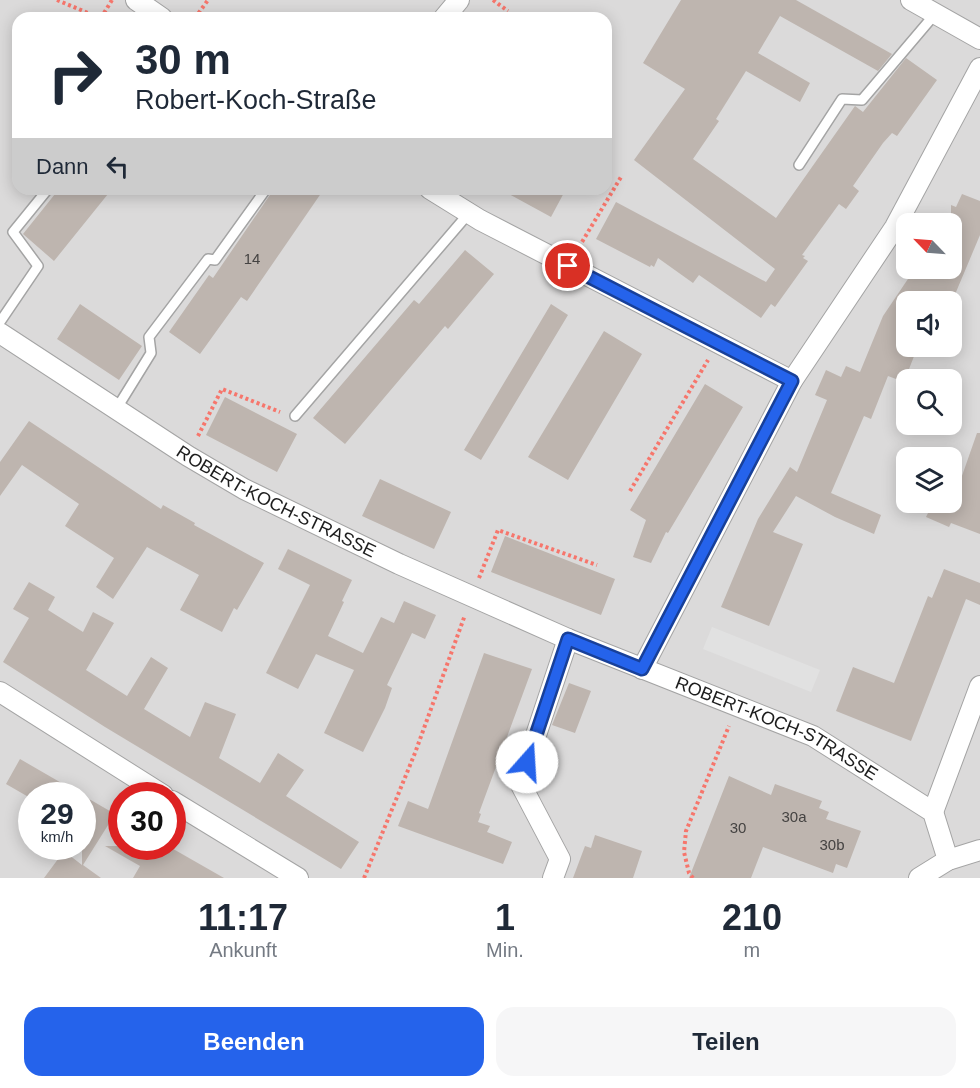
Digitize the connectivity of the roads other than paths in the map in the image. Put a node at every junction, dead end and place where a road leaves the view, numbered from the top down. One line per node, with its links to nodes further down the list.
1 (136, 0): 4 (street)
2 (459, 0): 5 (street)
3 (911, 0): 6 (street)
4 (153, 12)
5 (449, 12)
6 (935, 14): 7 (street); 9 (lane)
7 (980, 39)
8 (980, 68): 16 (street)
9 (800, 165)
10 (43, 195): 14 (lane)
11 (262, 195): 17 (lane)
12 (440, 195): 13 (street)
13 (469, 213): 16 (street); 18 (lane)
14 (0, 322)
15 (0, 333): 17 (street, ROBERT-KOCH-STRASSE)
16 (792, 381): 20 (street)
17 (117, 408): 19 (street, ROBERT-KOCH-STRASSE)
18 (295, 416)
19 (568, 639): 20 (street, ROBERT-KOCH-STRASSE); 29 (street)
20 (642, 669): 25 (street, ROBERT-KOCH-STRASSE)
21 (980, 686): 25 (street)
22 (0, 692): 23 (street)
23 (142, 782)
24 (186, 810): 28 (street)
25 (933, 812): 27 (street)
26 (980, 850): 27 (street)
27 (948, 860): 30 (street)
28 (298, 878)
29 (553, 878)
30 (919, 878)

